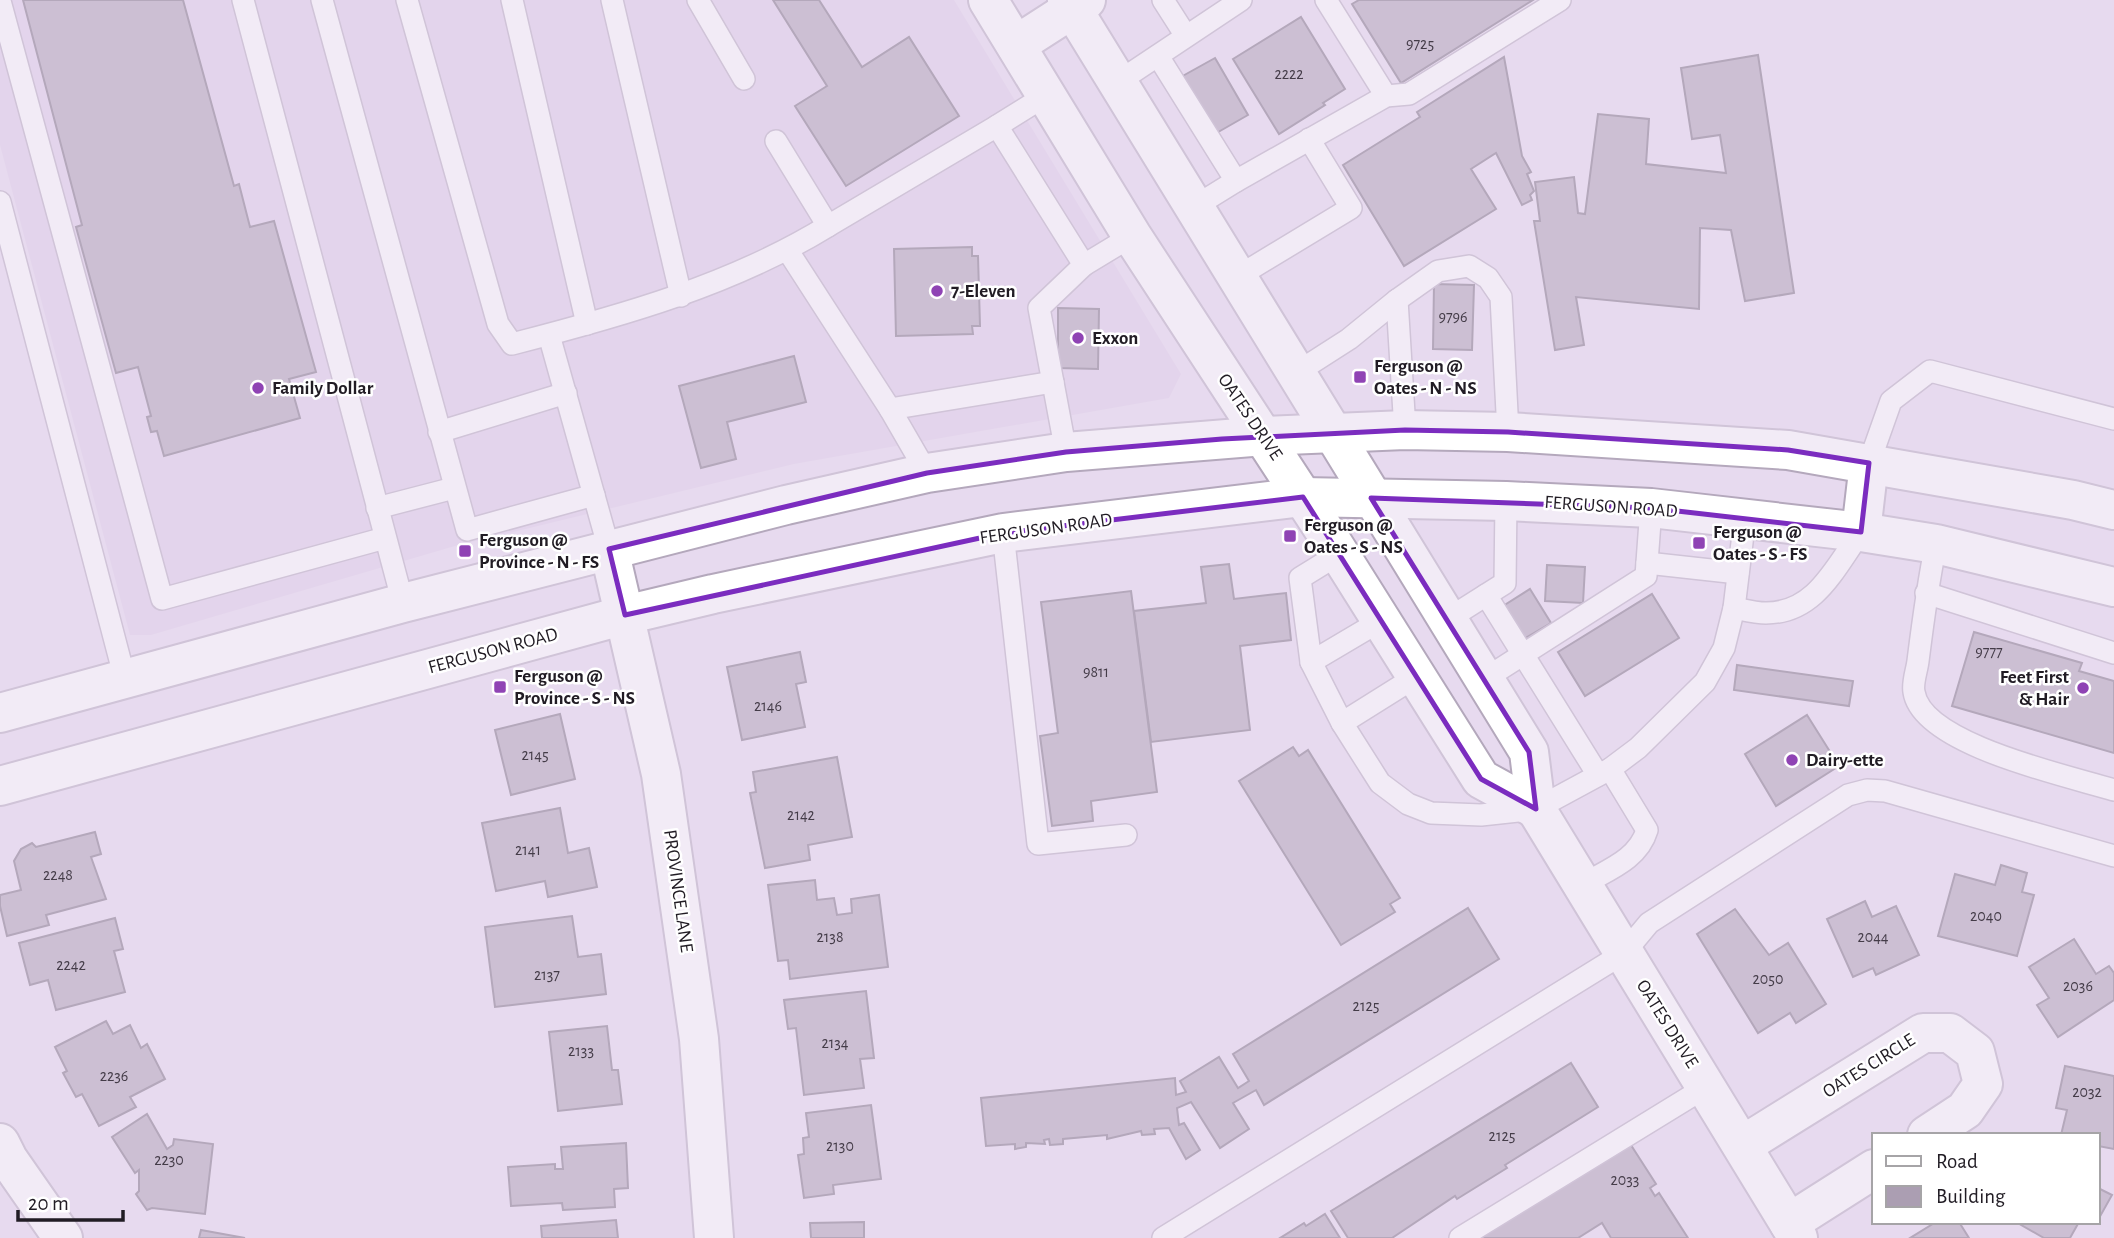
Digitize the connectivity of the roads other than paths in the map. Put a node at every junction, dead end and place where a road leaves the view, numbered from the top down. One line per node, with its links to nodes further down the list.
1 (243, 0): 55 (lane)
2 (322, 0): 42 (lane)
3 (407, 0): 35 (lane)
4 (512, 0): 34 (lane)
5 (612, 0): 32 (lane)
6 (698, 0): 17 (lane)
7 (988, 0): 15 (main road, OATES DRIVE)
8 (1164, 0): 14 (lane)
9 (1241, 0): 14 (lane)
10 (1326, 0): 20 (lane)
11 (1560, 0): 20 (lane)
12 (0, 1): 60 (lane)
13 (1075, 3): 15 (main road); 18 (main road, OATES DRIVE)
14 (1186, 36): 16 (lane)
15 (1016, 45): 19 (main road, OATES DRIVE)
16 (1158, 56): 18 (lane); 24 (lane)
17 (744, 79)
18 (1118, 82): 26 (main road, OATES DRIVE)
19 (1045, 96): 21 (lane); 28 (main road, OATES DRIVE)
20 (1386, 96): 22 (lane)
21 (997, 126): 27 (lane); 30 (lane)
22 (1309, 139): 24 (lane); 31 (lane)
23 (775, 141): 27 (lane)
24 (1236, 181): 26 (lane)
25 (0, 202): 78 (lane)
26 (1194, 207): 31 (main road, OATES DRIVE)
27 (828, 226): 29 (lane)
28 (1132, 236): 30 (lane); 45 (main road, OATES DRIVE)
29 (788, 251): 32 (lane); 39 (lane)
30 (1084, 265): 37 (lane)
31 (1237, 277): 36 (main road, OATES DRIVE)
32 (681, 296): 34 (lane)
33 (1397, 300): 36 (lane); 41 (lane); 43 (lane)
34 (587, 324): 35 (lane)
35 (549, 335): 38 (lane)
36 (1296, 373): 44 (main road, OATES DRIVE)
37 (1053, 382): 39 (lane); 46 (lane)
38 (566, 393): 42 (lane); 50 (lane)
39 (890, 409): 48 (lane)
40 (2114, 419): 47 (lane)
41 (1405, 430): 43 (main road); 44 (main road)
42 (439, 432): 49 (lane)
43 (1507, 432): 47 (main road)
44 (1332, 434): 45 (main road); 52 (main road, OATES DRIVE)
45 (1264, 436): 46 (main road); 51 (main road, OATES DRIVE)
46 (1066, 452): 48 (main road)
47 (1869, 463): 56 (main road); 59 (main road)
48 (927, 473): 62 (main road)
49 (454, 488): 50 (lane); 55 (lane)
50 (594, 495): 62 (lane)
51 (1303, 497): 52 (main road, FERGUSON ROAD); 58 (main road, FERGUSON ROAD); 63 (main road, OATES DRIVE)
52 (1371, 498): 53 (main road, FERGUSON ROAD); 72 (main road, OATES DRIVE)
53 (1506, 501): 54 (main road, FERGUSON ROAD); 68 (lane)
54 (1651, 508): 57 (main road, FERGUSON ROAD); 64 (lane)
55 (377, 509): 60 (lane)
56 (2114, 510)
57 (1745, 519): 59 (main road, FERGUSON ROAD); 65 (lane)
58 (1003, 533): 71 (main road, FERGUSON ROAD); 86 (lane)
59 (1861, 533): 61 (main road, FERGUSON ROAD); 70 (lane)
60 (385, 538): 69 (lane)
61 (1936, 544): 66 (main road, FERGUSON ROAD); 67 (lane)
62 (609, 549): 69 (main road); 71 (main road, PROVINCE LANE)
63 (1339, 554): 73 (main road, OATES DRIVE); 76 (lane)
64 (1647, 563): 65 (lane); 75 (lane)
65 (1738, 573): 70 (lane)
66 (2114, 587)
67 (1926, 593): 74 (lane); 84 (lane)
68 (1486, 595): 72 (lane); 75 (lane)
69 (403, 603): 78 (main road)
70 (1734, 608): 82 (lane)
71 (625, 615): 83 (main road, FERGUSON ROAD); 97 (main road, PROVINCE LANE)
72 (1447, 619): 79 (main road, OATES DRIVE)
73 (1382, 620): 76 (lane); 77 (main road, OATES DRIVE)
74 (2114, 653)
75 (1522, 654): 79 (lane); 82 (lane)
76 (1311, 662): 81 (lane)
77 (1417, 676): 81 (lane); 85 (main road, OATES DRIVE)
78 (125, 679): 80 (main road)
79 (1483, 680): 85 (main road, OATES DRIVE)
80 (0, 713)
81 (1342, 723): 85 (lane)
82 (1604, 772): 85 (lane); 88 (lane)
83 (0, 786)
84 (2114, 790)
85 (1536, 809): 88 (main road, OATES DRIVE)
86 (1126, 835)
87 (2114, 856): 89 (lane)
88 (1582, 885): 89 (main road, OATES DRIVE)
89 (1624, 953): 90 (main road, OATES DRIVE); 98 (lane)
90 (1706, 1087): 93 (main road, OATES DRIVE); 99 (lane)
91 (1930, 1133): 93 (main road, OATES CIRCLE)
92 (0, 1143): 96 (main road)
93 (1743, 1145): 95 (main road, OATES DRIVE)
94 (1872, 1170): 95 (main road)
95 (1794, 1231)
96 (63, 1238)
97 (714, 1238)
98 (1163, 1238)
99 (1460, 1238)

